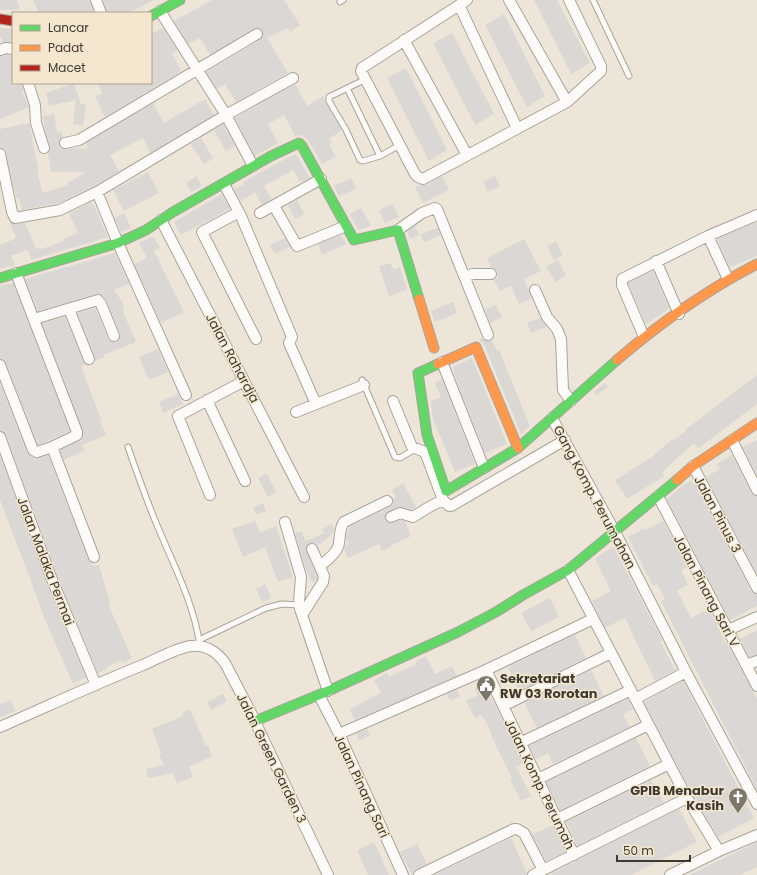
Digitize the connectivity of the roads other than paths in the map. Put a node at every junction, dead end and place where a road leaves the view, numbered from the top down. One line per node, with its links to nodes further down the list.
1 (96, 0): 7 (street)
2 (180, 0): 8 (street)
3 (509, 0): 21 (street)
4 (568, 0): 21 (street)
5 (593, 0): 16 (lane)
6 (464, 2): 12 (street); 23 (street)
7 (101, 12)
8 (155, 13): 15 (street)
9 (0, 19): 10 (street)
10 (12, 21)
11 (257, 34): 15 (street)
12 (404, 40): 18 (street); 28 (street)
13 (12, 49): 14 (street)
14 (0, 50)
15 (198, 70): 22 (street); 24 (street)
16 (629, 76)
17 (293, 78): 22 (street)
18 (366, 80): 20 (lane); 25 (street)
19 (28, 84): 26 (street)
20 (347, 88): 29 (lane); 29 (lane)
21 (567, 102): 23 (street)
22 (226, 115): 30 (street); 33 (street)
23 (517, 128): 28 (street)
24 (65, 143)
25 (400, 145): 28 (street); 29 (lane)
26 (44, 148)
27 (0, 154): 33 (street)
28 (467, 155)
29 (380, 156)
30 (253, 166): 31 (street); 32 (street)
31 (321, 179): 34 (street); 39 (street)
32 (224, 184): 35 (street); 38 (street)
33 (97, 192): 42 (street)
34 (274, 206): 36 (street); 39 (street)
35 (239, 212): 57 (street); 68 (street)
36 (260, 213)
37 (757, 215): 41 (street)
38 (161, 220): 42 (street); 62 (street, Jalan Rahardja)
39 (346, 226): 40 (street)
40 (398, 230): 47 (street); 58 (street)
41 (708, 236): 43 (street); 49 (street)
42 (118, 243): 45 (street); 64 (street)
43 (656, 261): 52 (street); 56 (street)
44 (757, 264): 49 (street, Gang Komp. Perumahan)
45 (16, 273): 48 (street); 53 (street)
46 (491, 274): 47 (street)
47 (464, 276): 54 (street)
48 (0, 278)
49 (728, 279): 52 (street, Gang Komp. Perumahan)
50 (535, 290): 67 (street)
51 (69, 309): 53 (street); 55 (street); 59 (street)
52 (678, 314): 56 (street, Gang Komp. Perumahan)
53 (34, 319): 75 (street)
54 (488, 335)
55 (114, 336)
56 (644, 337): 67 (street, Gang Komp. Perumahan)
57 (256, 339)
58 (434, 348)
59 (89, 359)
60 (442, 362): 78 (street); 80 (street); 80 (street)
61 (0, 365): 75 (street)
62 (244, 381): 65 (street); 84 (street, Jalan Rahardja)
63 (363, 382): 68 (street); 77 (lane)
64 (186, 395)
65 (207, 400): 81 (street); 83 (street)
66 (393, 401): 77 (street)
67 (571, 401): 70 (street, Gang Komp. Perumahan)
68 (316, 404): 69 (street)
69 (296, 412)
70 (552, 418): 73 (street, Gang Komp. Perumahan); 78 (street)
71 (757, 423): 74 (street)
72 (0, 437): 106 (street, Jalan Malaka Permai)
73 (565, 440): 86 (street); 90 (street, Gang Komp. Perumahan)
74 (732, 440): 79 (street); 82 (street)
75 (52, 446): 92 (street)
76 (128, 447): 100 (lane)
77 (416, 448): 86 (street)
78 (518, 448): 80 (street)
79 (693, 466): 85 (street, Jalan Pinus 3); 95 (street, Jalan Pinus 3)
80 (484, 468)
81 (246, 481)
82 (757, 490)
83 (210, 494)
84 (304, 496)
85 (658, 496): 90 (street, Jalan Pinus 3); 99 (street, Jalan Pinang Sari V)
86 (443, 500): 88 (street)
87 (387, 501): 93 (street)
88 (391, 517)
89 (285, 522): 96 (street)
90 (615, 532): 94 (street, Jalan Pinus 3); 105 (street, Gang Komp. Perumahan)
91 (312, 548): 93 (street)
92 (94, 557)
93 (320, 566): 96 (street)
94 (568, 570): 98 (street); 108 (street, Jalan Pinus 3)
95 (757, 588)
96 (301, 610): 100 (lane); 108 (street, Jalan Pinang Sari)
97 (757, 617): 99 (street)
98 (593, 619): 101 (street); 104 (street)
99 (728, 630): 103 (street, Jalan Pinang Sari V)
100 (202, 645): 106 (street); 111 (street, Jalan Green Garden 3)
101 (611, 653): 109 (street); 110 (street)
102 (757, 661): 103 (street)
103 (746, 665): 107 (street, Jalan Pinang Sari V)
104 (486, 670): 110 (street, Jalan Komp. Perumah); 114 (street)
105 (686, 672): 109 (street); 119 (street, Gang Komp. Perumahan)
106 (96, 685): 113 (street)
107 (757, 686)
108 (323, 694): 111 (street, Jalan Pinus 3); 114 (street, Jalan Pinang Sari)
109 (633, 694): 112 (street); 115 (street)
110 (502, 706): 115 (street, Jalan Komp. Perumah)
111 (255, 721): 125 (street, Jalan Green Garden 3)
112 (648, 725): 116 (street); 117 (street)
113 (0, 727)
114 (339, 734): 126 (street, Jalan Pinang Sari)
115 (520, 743): 117 (street, Jalan Komp. Perumah)
116 (669, 764): 118 (street); 120 (street)
117 (538, 779): 120 (street, Jalan Komp. Perumah)
118 (687, 798): 122 (street); 123 (street)
119 (757, 804)
120 (557, 819): 123 (street, Jalan Komp. Perumah)
121 (757, 835): 122 (street)
122 (719, 851): 128 (street)
123 (574, 855): 124 (street)
124 (543, 872): 127 (street)
125 (328, 875)
126 (403, 875)
127 (419, 875)
128 (670, 875)

